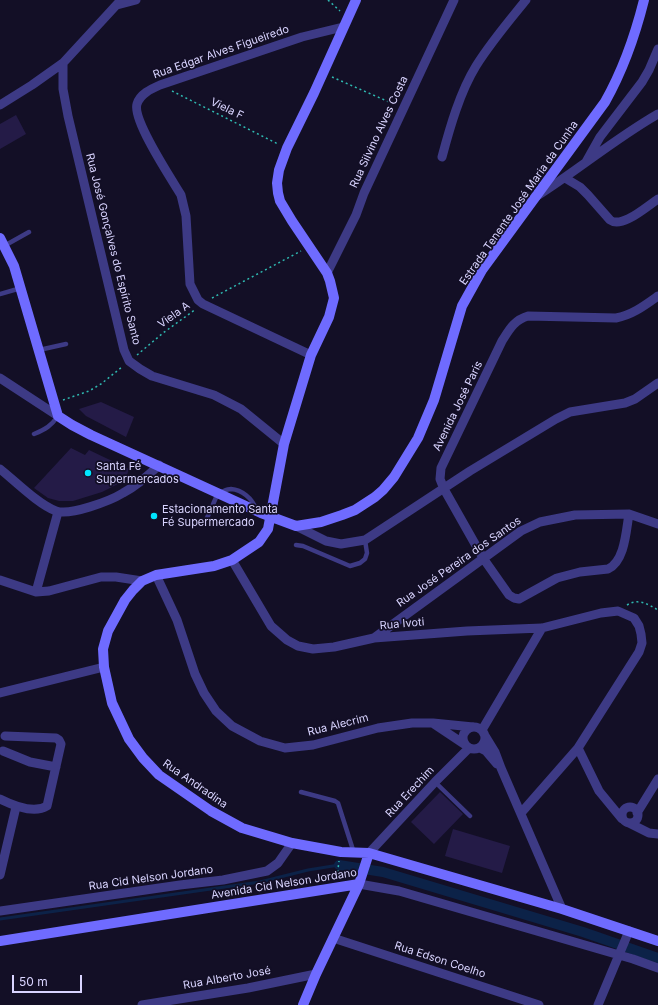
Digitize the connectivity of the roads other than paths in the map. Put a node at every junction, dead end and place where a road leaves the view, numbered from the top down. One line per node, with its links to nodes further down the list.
1 (136, 0): 6 (street)
2 (356, 0): 7 (main road, Rua Andradina)
3 (454, 0): 19 (street, Rua Silvino Alves Costa)
4 (526, 0): 12 (street)
5 (644, 0): 15 (main road, Estrada Tenente José Maria da Cunha)
6 (119, 3): 9 (street)
7 (343, 27): 19 (main road, Rua Andradina); 25 (street, Rua Edgar Alves Figueiredo)
8 (658, 50): 13 (street)
9 (63, 63): 10 (street); 30 (street, Rua José Gonçalves do Espírito Santo)
10 (0, 105)
11 (658, 114): 13 (street)
12 (442, 157)
13 (584, 164): 14 (street)
14 (565, 178): 15 (street); 16 (street)
15 (537, 196): 40 (main road, Estrada Tenente José Maria da Cunha)
16 (658, 199)
17 (29, 232): 18 (lane)
18 (2, 244): 20 (main road)
19 (327, 273): 25 (main road, Rua Andradina)
20 (21, 288): 21 (lane); 24 (main road)
21 (0, 294)
22 (658, 296): 33 (street, Avenida José Paris)
23 (66, 344): 24 (lane)
24 (39, 350): 28 (main road)
25 (311, 356): 30 (main road, Rua Andradina)
26 (0, 378): 28 (street)
27 (658, 383): 33 (street)
28 (58, 416): 29 (lane); 31 (main road)
29 (34, 434)
30 (284, 444): 37 (main road, Rua Andradina)
31 (159, 465): 34 (main road); 35 (street)
32 (0, 470): 35 (street)
33 (444, 489): 41 (street); 43 (street)
34 (218, 493): 37 (main road); 38 (lane)
35 (58, 512): 48 (street)
36 (629, 514): 39 (street, Rua José Pereira dos Santos); 43 (street, Rua José Pereira dos Santos); 43 (street)
37 (271, 516): 40 (main road); 44 (main road, Rua Andradina)
38 (207, 518)
39 (658, 524)
40 (296, 526): 41 (street)
41 (365, 540): 42 (lane)
42 (296, 545)
43 (483, 558): 50 (street, Rua José Pereira dos Santos)
44 (232, 560): 45 (main road, Rua Andradina); 50 (street, Rua Ivoti)
45 (156, 575): 47 (main road, Rua Andradina); 53 (street, Rua Alecrim)
46 (0, 580): 48 (street)
47 (142, 581): 48 (street); 51 (main road, Rua Andradina)
48 (36, 592)
49 (542, 628): 50 (street, Rua Ivoti); 55 (street); 59 (street, Rua Ivoti)
50 (374, 638)
51 (104, 667): 52 (street); 74 (main road, Rua Andradina)
52 (0, 694)
53 (433, 723): 54 (street, Rua Alecrim); 57 (street)
54 (473, 728): 55 (street); 57 (street)
55 (483, 732): 58 (street); 62 (street)
56 (5, 736): 61 (street)
57 (467, 746): 58 (street); 64 (street, Rua Erechim)
58 (480, 748): 62 (street)
59 (578, 748): 67 (street); 70 (street)
60 (3, 751): 61 (street)
61 (56, 767): 68 (street)
62 (501, 768): 70 (street)
63 (658, 779): 69 (street)
64 (435, 782): 71 (lane); 76 (street, Rua Erechim)
65 (301, 792): 75 (lane)
66 (0, 799): 68 (street)
67 (606, 799): 69 (street); 72 (street)
68 (16, 807): 77 (street)
69 (633, 811): 72 (street); 72 (street); 73 (street)
70 (521, 813): 79 (street)
71 (470, 816)
72 (626, 821): 73 (street)
73 (658, 834)
74 (292, 843): 75 (main road, Rua Andradina); 80 (street, Rua Cid Nelson Jordano)
75 (354, 852): 76 (main road, Rua Andradina)
76 (368, 858): 78 (main road); 79 (main road, Avenida Cid Nelson Jordano)
77 (0, 875)
78 (360, 880): 81 (main road); 82 (main road, Avenida Cid Nelson Jordano); 84 (street, Avenida Cid Nelson Jordano)
79 (562, 909): 84 (main road, Avenida Cid Nelson Jordano)
80 (0, 911)
81 (333, 938): 86 (main road); 89 (street, Rua Edson Coelho)
82 (0, 941)
83 (658, 941): 84 (main road, Avenida Cid Nelson Jordano)
84 (624, 944): 85 (street, Avenida Cid Nelson Jordano); 90 (street)
85 (658, 968)
86 (316, 974): 87 (street, Rua Alberto José); 88 (main road)
87 (142, 1005)
88 (304, 1005)
89 (539, 1005)
90 (598, 1005)

